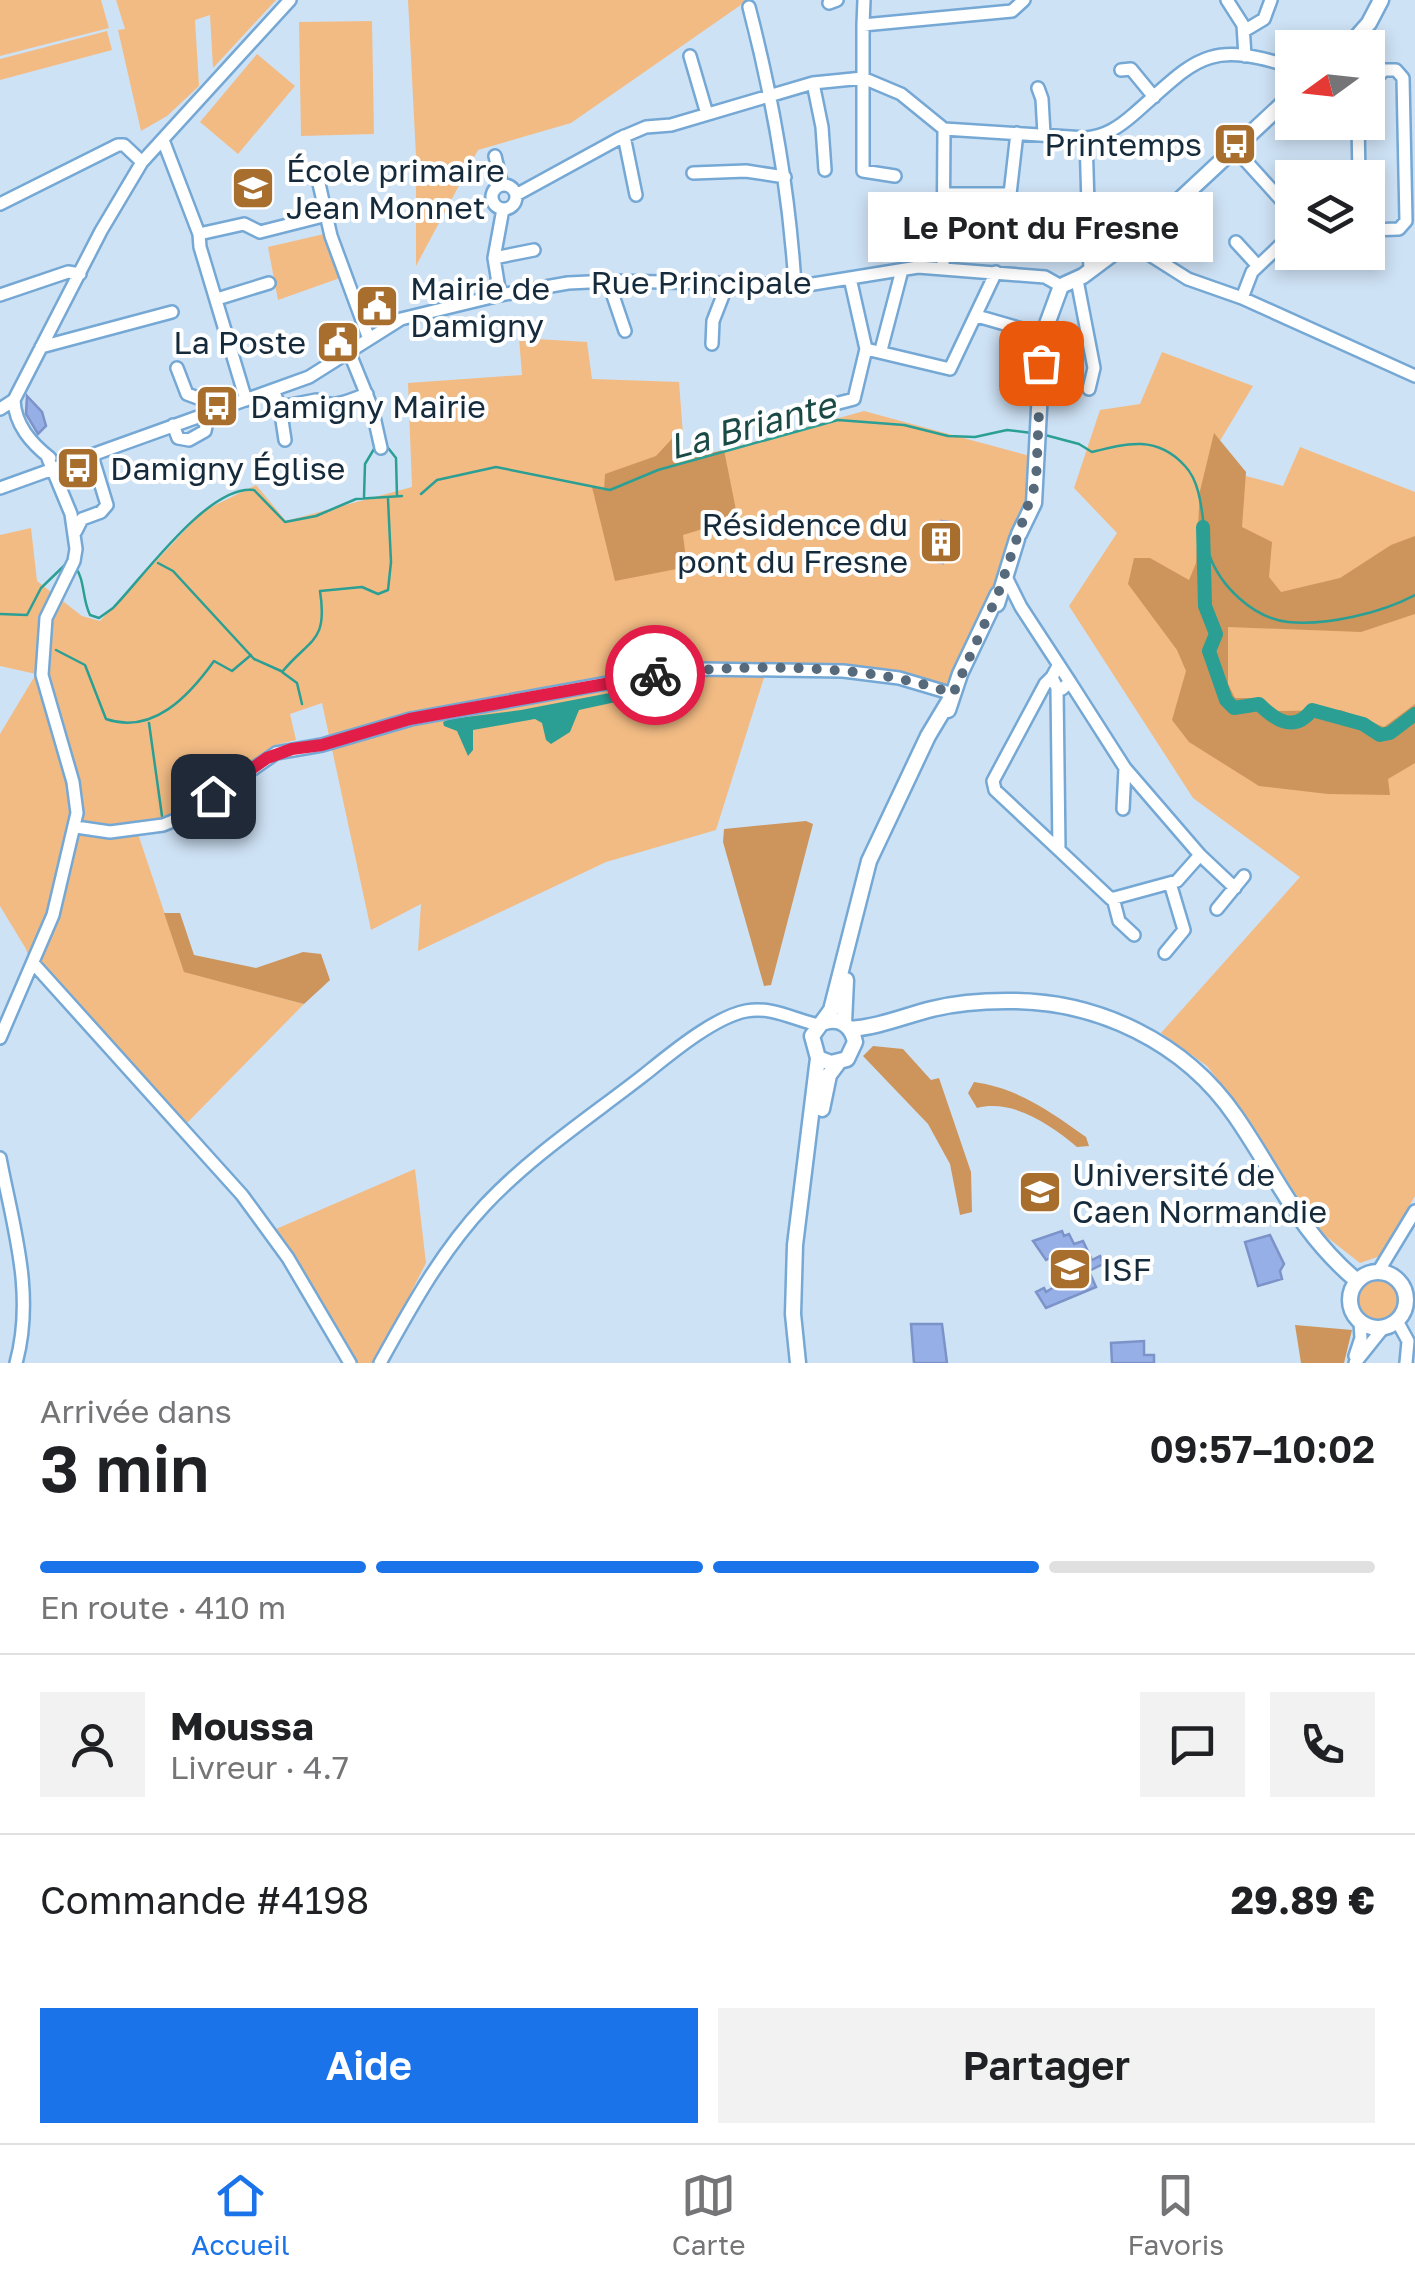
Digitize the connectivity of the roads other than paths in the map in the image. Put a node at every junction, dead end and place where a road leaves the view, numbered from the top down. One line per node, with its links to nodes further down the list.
1 (290, 0): 28 (street)
2 (864, 0): 8 (street)
3 (1024, 0): 8 (street)
4 (1227, 0): 10 (street)
5 (1271, 0): 10 (street)
6 (1381, 0): 9 (main road)
7 (749, 6): 19 (street)
8 (863, 25): 16 (street)
9 (1363, 30)
10 (1244, 31): 12 (street)
11 (690, 56): 22 (street)
12 (1245, 56): 13 (street); 20 (street)
13 (1275, 63)
14 (1121, 70): 20 (street)
15 (1385, 70): 45 (street)
16 (863, 78): 17 (street); 23 (street); 35 (street)
17 (812, 83): 19 (street); 32 (street)
18 (1038, 88): 25 (street)
19 (772, 94): 22 (street); 36 (street)
20 (1154, 96): 27 (street)
21 (1275, 110): 29 (main road)
22 (706, 114): 26 (street)
23 (944, 130): 24 (street); 39 (street)
24 (1016, 133): 25 (street); 39 (street)
25 (1044, 134): 27 (street)
26 (624, 136): 40 (street); 41 (street)
27 (1086, 138): 57 (street)
28 (163, 140): 31 (street); 46 (street)
29 (1235, 149): 38 (street); 47 (main road)
30 (494, 156): 37 (street)
31 (142, 162): 42 (street); 56 (street)
32 (825, 170)
33 (693, 173): 36 (street)
34 (317, 175): 44 (street)
35 (895, 176)
36 (785, 177): 62 (street)
37 (502, 185): 40 (street); 43 (street)
38 (1275, 193)
39 (944, 194): 53 (street)
40 (516, 195): 43 (street)
41 (636, 195)
42 (0, 204)
43 (503, 209): 51 (street)
44 (327, 216): 46 (street); 72 (street)
45 (1385, 229)
46 (199, 234): 66 (street)
47 (1131, 242): 57 (main road); 67 (street)
48 (1236, 242): 52 (street)
49 (534, 250): 51 (street)
50 (1275, 250): 52 (street)
51 (494, 258): 65 (street)
52 (1258, 266): 67 (street)
53 (943, 268): 54 (street, Rue Principale); 55 (street, Rue Principale)
54 (902, 270): 58 (street, Rue Principale); 76 (street)
55 (996, 272): 63 (street, Rue Principale); 69 (street)
56 (80, 274): 64 (street); 74 (street)
57 (1083, 276): 63 (main road); 80 (street)
58 (850, 278): 62 (street, Rue Principale); 75 (street)
59 (608, 281): 61 (street, Rue Principale); 65 (street, Rue Principale); 70 (street)
60 (269, 283): 66 (street)
61 (727, 285): 62 (street, Rue Principale); 73 (street)
62 (795, 285)
63 (1061, 286): 71 (main road)
64 (0, 294)
65 (500, 294): 72 (street, Rue Principale)
66 (217, 298): 84 (street)
67 (1242, 298): 79 (street)
68 (172, 312): 74 (street)
69 (976, 316): 71 (street); 76 (street)
70 (625, 330)
71 (1043, 335): 96 (main road)
72 (370, 339): 77 (street)
73 (712, 344)
74 (42, 347): 83 (street)
75 (866, 348): 76 (street); 85 (street)
76 (881, 350)
77 (350, 354): 81 (street); 82 (street)
78 (177, 368): 88 (street)
79 (1415, 376)
80 (1089, 388)
81 (273, 390): 84 (street); 86 (street)
82 (367, 394): 86 (street); 91 (street)
83 (14, 400): 87 (street); 93 (street)
84 (246, 400): 88 (street)
85 (832, 404)
86 (280, 407): 90 (street)
87 (0, 409)
88 (210, 412): 89 (street); 89 (street)
89 (173, 426): 92 (street)
90 (285, 440)
91 (380, 444)
92 (92, 456): 93 (street); 95 (street)
93 (60, 467): 94 (street); 95 (street)
94 (0, 488)
95 (76, 517): 104 (street)
96 (1005, 575): 97 (main road); 98 (street)
97 (997, 599): 98 (street); 101 (main road)
98 (1021, 607): 99 (street)
99 (1056, 677): 100 (street); 100 (street); 105 (street); 105 (street)
100 (1070, 682): 102 (street)
101 (952, 695): 104 (street); 111 (main road)
102 (1125, 768): 103 (street); 106 (street)
103 (1124, 809)
104 (76, 826): 115 (street)
105 (1059, 850): 110 (street)
106 (1200, 855): 108 (street); 109 (street)
107 (1244, 876): 109 (street)
108 (1170, 883): 110 (street); 114 (street)
109 (1235, 888): 112 (street)
110 (1113, 898): 113 (street)
111 (858, 900): 119 (main road); 120 (main road)
112 (1218, 909)
113 (1134, 936)
114 (1165, 953)
115 (34, 962): 117 (street); 134 (street)
116 (0, 989): 117 (street)
117 (15, 997): 121 (street)
118 (776, 1012): 119 (street); 122 (street); 135 (street)
119 (822, 1024): 120 (main road); 122 (main road)
120 (850, 1031): 123 (main road); 128 (main road)
121 (0, 1038)
122 (815, 1052): 123 (main road); 125 (main road)
123 (838, 1063): 125 (main road)
124 (0, 1158): 133 (street)
125 (801, 1197): 136 (main road)
126 (1415, 1210): 127 (street)
127 (1378, 1272): 128 (main road); 129 (main road)
128 (1358, 1281): 131 (main road)
129 (1408, 1287): 130 (main road)
130 (1406, 1309): 132 (main road); 138 (street)
131 (1360, 1322): 132 (main road); 137 (street)
132 (1382, 1328): 137 (street)
133 (17, 1361)
134 (350, 1363)
135 (380, 1363)
136 (798, 1363)
137 (1354, 1363)
138 (1406, 1363)

